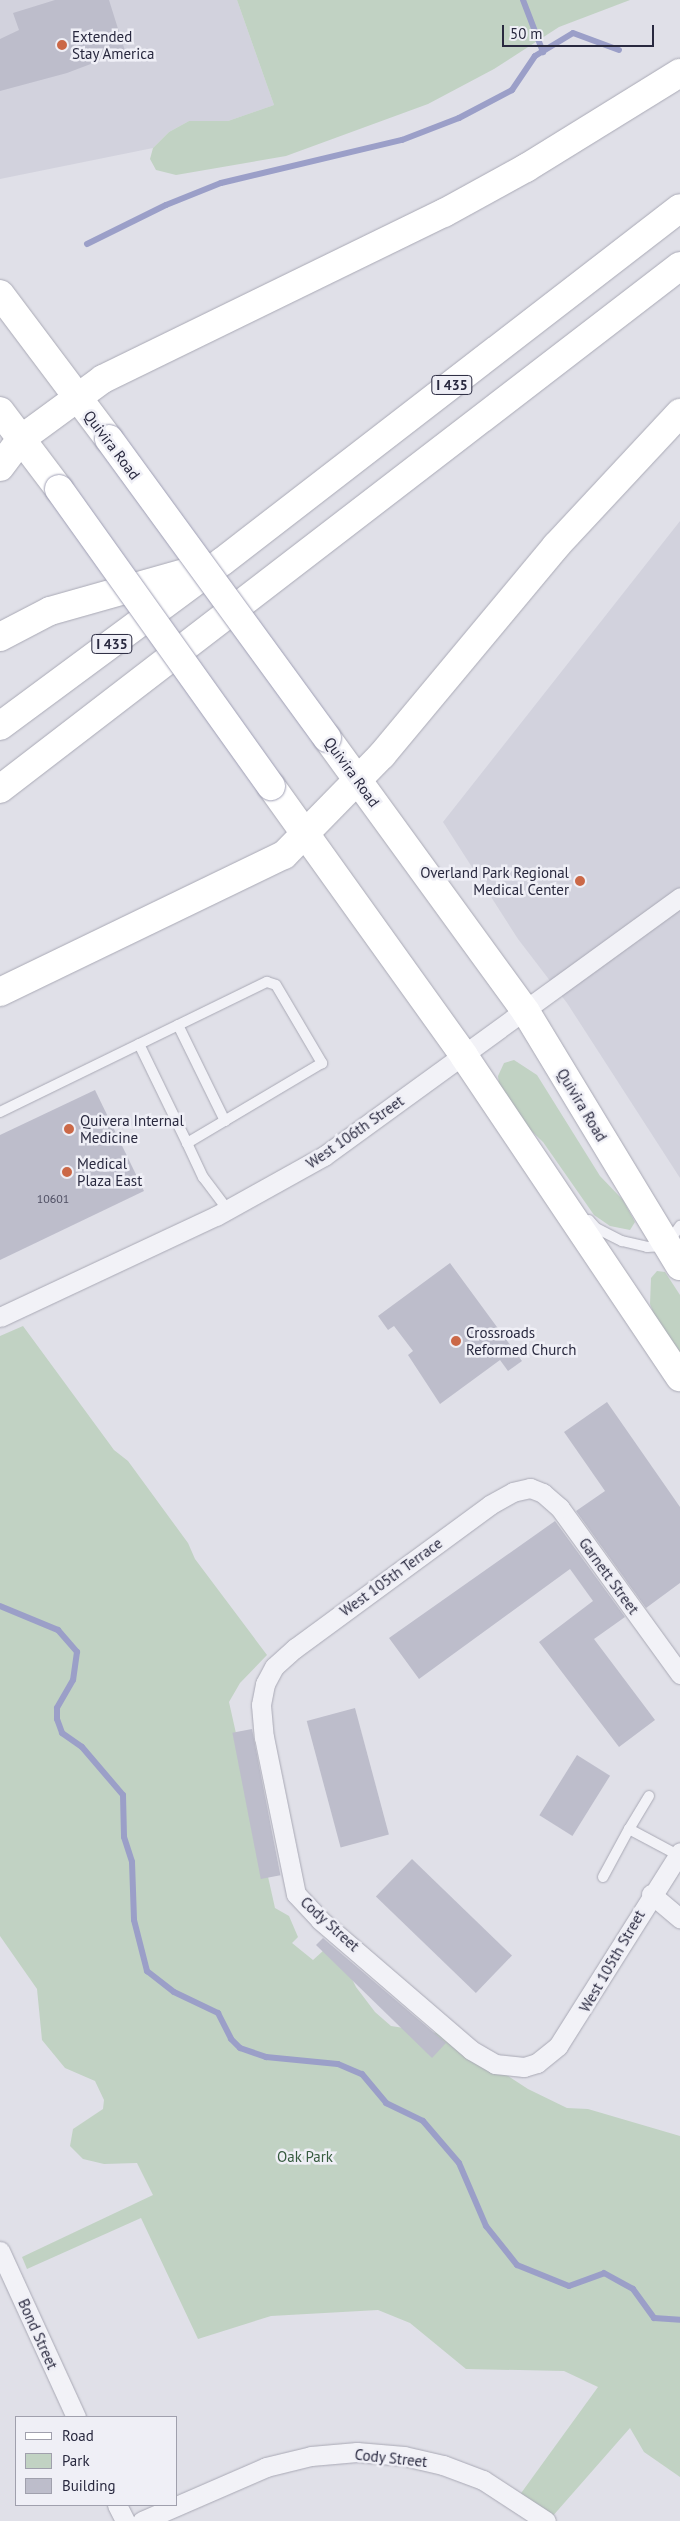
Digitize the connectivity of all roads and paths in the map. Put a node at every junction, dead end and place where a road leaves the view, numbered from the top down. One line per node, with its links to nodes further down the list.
1 (680, 73): 5 (main road)
2 (680, 208): 10 (main road, I 435)
3 (680, 266): 14 (main road)
4 (0, 294): 5 (main road, Quivira Road)
5 (77, 398): 8 (main road); 13 (main road, Quivira Road, bridge)
6 (0, 411): 8 (main road)
7 (680, 413): 13 (main road)
8 (21, 439): 9 (main road); 15 (main road, bridge)
9 (0, 467)
10 (223, 561): 11 (main road); 12 (main road, I 435)
11 (0, 637)
12 (0, 726)
13 (358, 780): 15 (main road); 18 (main road, Quivira Road)
14 (0, 789)
15 (306, 833): 17 (main road); 21 (main road)
16 (680, 897): 18 (street, West 106th Street)
17 (0, 992)
18 (526, 1012): 21 (street, West 106th Street); 29 (main road, Quivira Road)
19 (178, 1025): 20 (lane); 23 (lane); 23 (lane)
20 (139, 1044): 22 (lane); 25 (lane)
21 (464, 1056): 24 (main road); 28 (street, West 106th Street)
22 (0, 1112)
23 (225, 1120): 25 (lane)
24 (514, 1131): 26 (lane); 31 (main road)
25 (187, 1143): 28 (lane)
26 (544, 1152)
27 (559, 1176): 29 (lane)
28 (228, 1210): 30 (street, West 106th Street)
29 (677, 1245)
30 (0, 1317)
31 (680, 1376)
32 (530, 1488): 33 (street, Garnett Street); 34 (street, West 105th Terrace)
33 (680, 1674)
34 (265, 1684): 41 (street, Cody Street)
35 (649, 1796): 36 (lane)
36 (629, 1829): 37 (lane); 38 (lane)
37 (679, 1853): 39 (street, West 105th Street)
38 (603, 1877)
39 (652, 1894): 40 (street); 41 (street, West 105th Street)
40 (680, 1918)
41 (538, 2063)
42 (2, 2263): 43 (street, Bond Street)
43 (76, 2416)
44 (178, 2505): 49 (street, Cody Street)
45 (118, 2506): 47 (street)
46 (176, 2506): 48 (street, Cody Street)
47 (125, 2521)
48 (142, 2521)
49 (546, 2521)

